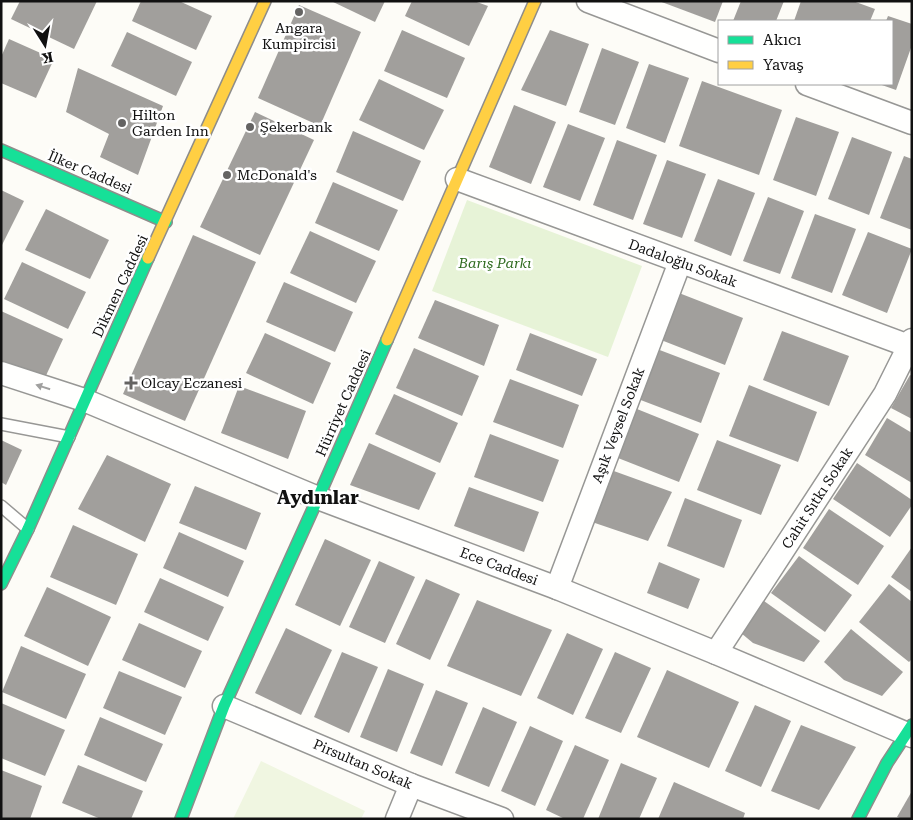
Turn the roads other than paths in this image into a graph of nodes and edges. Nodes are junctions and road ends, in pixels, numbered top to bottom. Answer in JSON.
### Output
{"nodes":[{"id":1,"x":265,"y":1,"type":"edge"},
{"id":2,"x":535,"y":1,"type":"edge"},
{"id":3,"x":588,"y":1,"type":"edge"},
{"id":4,"x":718,"y":51,"type":"edge"},
{"id":5,"x":811,"y":85,"type":"edge"},
{"id":6,"x":912,"y":123,"type":"edge"},
{"id":7,"x":1,"y":150,"type":"edge"},
{"id":8,"x":457,"y":179,"type":"junction"},
{"id":9,"x":166,"y":222,"type":"junction"},
{"id":10,"x":680,"y":262,"type":"junction"},
{"id":11,"x":910,"y":343,"type":"edge"},
{"id":12,"x":1,"y":373,"type":"edge"},
{"id":13,"x":84,"y":400,"type":"junction"},
{"id":14,"x":1,"y":424,"type":"edge"},
{"id":15,"x":69,"y":437,"type":"junction"},
{"id":16,"x":318,"y":498,"type":"junction"},
{"id":17,"x":1,"y":506,"type":"edge"},
{"id":18,"x":28,"y":529,"type":"junction"},
{"id":19,"x":1,"y":584,"type":"edge"},
{"id":20,"x":557,"y":588,"type":"junction"},
{"id":21,"x":716,"y":653,"type":"junction"},
{"id":22,"x":224,"y":706,"type":"junction"},
{"id":23,"x":910,"y":731,"type":"edge"},
{"id":24,"x":411,"y":785,"type":"junction"},
{"id":25,"x":181,"y":819,"type":"edge"},
{"id":26,"x":397,"y":819,"type":"edge"},
{"id":27,"x":502,"y":819,"type":"edge"},
{"id":28,"x":858,"y":819,"type":"edge"}],
"edges":[{"from":1,"to":9,"type":"street","name":"Dikmen Caddesi"},
{"from":2,"to":8,"type":"street","name":"Hürriyet Caddesi"},
{"from":3,"to":4,"type":"street"},
{"from":5,"to":6,"type":"street"},
{"from":7,"to":9,"type":"street","name":"İlker Caddesi"},
{"from":8,"to":10,"type":"street","name":"Dadaloğlu Sokak"},
{"from":8,"to":16,"type":"street","name":"Hürriyet Caddesi"},
{"from":9,"to":13,"type":"street","name":"Dikmen Caddesi"},
{"from":10,"to":11,"type":"street","name":"Dadaloğlu Sokak"},
{"from":10,"to":20,"type":"street","name":"Aşık Veysel Sokak"},
{"from":11,"to":21,"type":"street","name":"Cahit Sıtkı Sokak"},
{"from":13,"to":12,"type":"street","name":"Ece Caddesi","one_way":true},
{"from":13,"to":15,"type":"street","name":"Dikmen Caddesi"},
{"from":13,"to":16,"type":"street","name":"Ece Caddesi"},
{"from":14,"to":15,"type":"lane"},
{"from":15,"to":18,"type":"street","name":"Dikmen Caddesi"},
{"from":16,"to":20,"type":"street","name":"Ece Caddesi"},
{"from":16,"to":22,"type":"street","name":"Hürriyet Caddesi"},
{"from":17,"to":18,"type":"lane"},
{"from":18,"to":19,"type":"street","name":"Dikmen Caddesi"},
{"from":20,"to":21,"type":"street","name":"Ece Caddesi"},
{"from":21,"to":23,"type":"street","name":"Ece Caddesi"},
{"from":22,"to":24,"type":"street","name":"Pirsultan Sokak"},
{"from":22,"to":25,"type":"street","name":"Hürriyet Caddesi"},
{"from":23,"to":28,"type":"street"},
{"from":24,"to":26,"type":"street"},
{"from":24,"to":27,"type":"street","name":"Pirsultan Sokak"}]}
